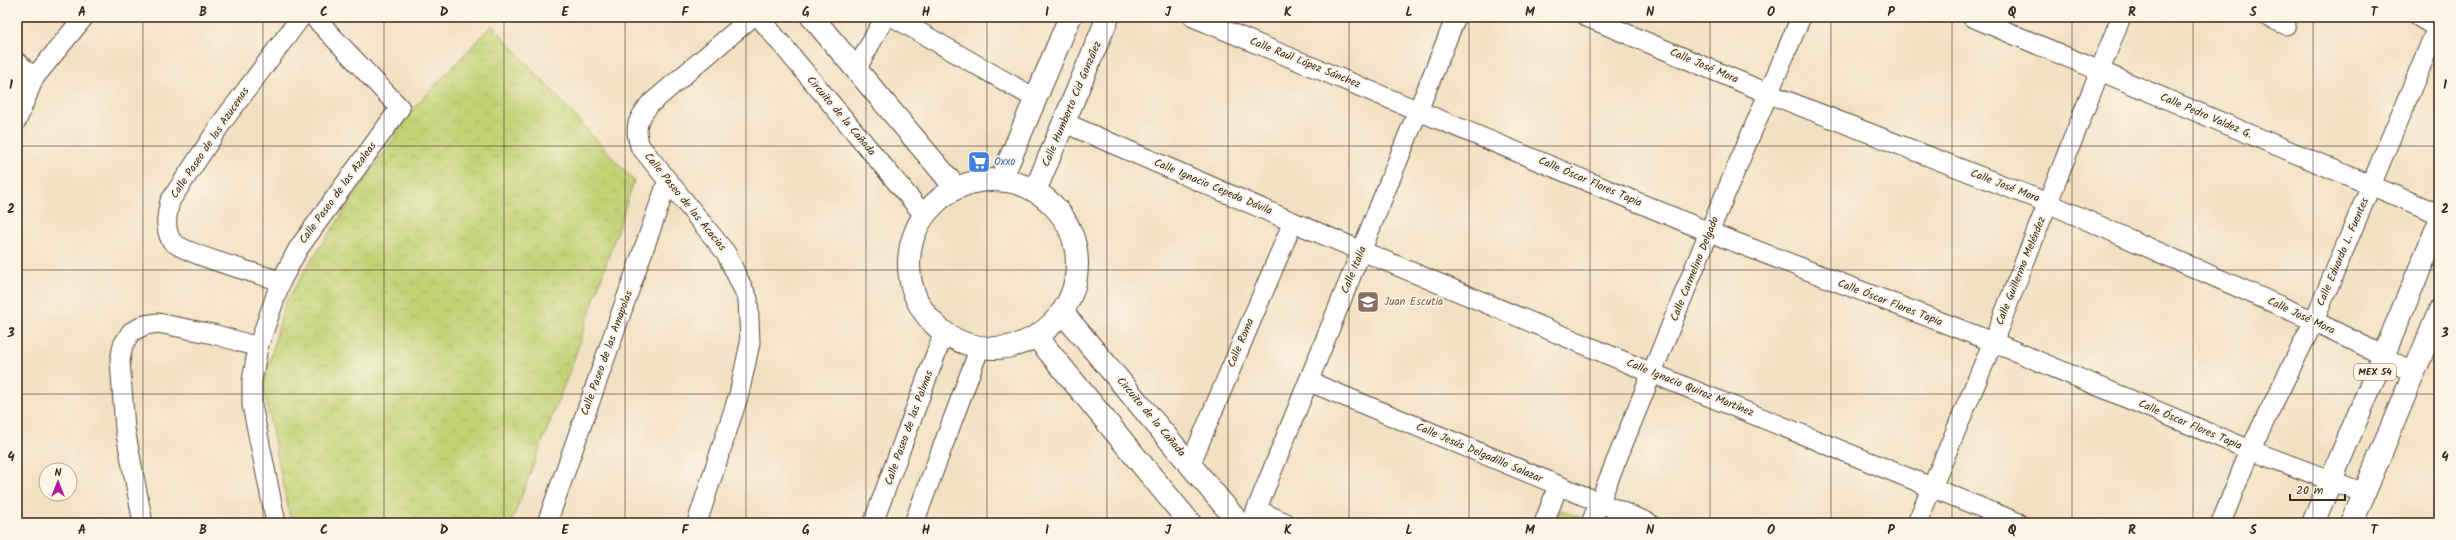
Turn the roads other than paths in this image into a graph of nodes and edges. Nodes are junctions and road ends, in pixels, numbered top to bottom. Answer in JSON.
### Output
{"nodes":[{"id":1,"x":84,"y":17,"type":"edge"},
{"id":2,"x":301,"y":17,"type":"edge"},
{"id":3,"x":314,"y":17,"type":"edge"},
{"id":4,"x":752,"y":17,"type":"edge"},
{"id":5,"x":759,"y":17,"type":"edge"},
{"id":6,"x":812,"y":17,"type":"edge"},
{"id":7,"x":885,"y":17,"type":"edge"},
{"id":8,"x":894,"y":17,"type":"edge"},
{"id":9,"x":1070,"y":17,"type":"edge"},
{"id":10,"x":1108,"y":17,"type":"edge"},
{"id":11,"x":1193,"y":17,"type":"edge"},
{"id":12,"x":1456,"y":17,"type":"edge"},
{"id":13,"x":1587,"y":17,"type":"edge"},
{"id":14,"x":1801,"y":17,"type":"edge"},
{"id":15,"x":1972,"y":17,"type":"edge"},
{"id":16,"x":2122,"y":17,"type":"edge"},
{"id":17,"x":2268,"y":17,"type":"edge"},
{"id":18,"x":2419,"y":17,"type":"edge"},
{"id":19,"x":2286,"y":25,"type":"dead end"},
{"id":20,"x":2438,"y":26,"type":"edge"},
{"id":21,"x":17,"y":62,"type":"edge"},
{"id":22,"x":856,"y":70,"type":"junction"},
{"id":23,"x":2101,"y":71,"type":"junction"},
{"id":24,"x":34,"y":78,"type":"junction"},
{"id":25,"x":1767,"y":92,"type":"junction"},
{"id":26,"x":1036,"y":99,"type":"junction"},
{"id":27,"x":1418,"y":110,"type":"junction"},
{"id":28,"x":17,"y":120,"type":"edge"},
{"id":29,"x":1065,"y":123,"type":"junction"},
{"id":30,"x":1001,"y":180,"type":"junction"},
{"id":31,"x":668,"y":183,"type":"junction"},
{"id":32,"x":2371,"y":186,"type":"junction"},
{"id":33,"x":956,"y":188,"type":"junction"},
{"id":34,"x":1035,"y":191,"type":"junction"},
{"id":35,"x":2048,"y":203,"type":"junction"},
{"id":36,"x":2439,"y":214,"type":"edge"},
{"id":37,"x":924,"y":215,"type":"junction"},
{"id":38,"x":1293,"y":222,"type":"junction"},
{"id":39,"x":2439,"y":222,"type":"edge"},
{"id":40,"x":1709,"y":232,"type":"junction"},
{"id":41,"x":1362,"y":251,"type":"junction"},
{"id":42,"x":281,"y":281,"type":"junction"},
{"id":43,"x":1062,"y":312,"type":"junction"},
{"id":44,"x":2439,"y":312,"type":"edge"},
{"id":45,"x":2314,"y":321,"type":"junction"},
{"id":46,"x":944,"y":332,"type":"junction"},
{"id":47,"x":1036,"y":336,"type":"junction"},
{"id":48,"x":1993,"y":342,"type":"junction"},
{"id":49,"x":258,"y":347,"type":"junction"},
{"id":50,"x":980,"y":347,"type":"junction"},
{"id":51,"x":2382,"y":355,"type":"junction"},
{"id":52,"x":1654,"y":374,"type":"junction"},
{"id":53,"x":2414,"y":374,"type":"junction"},
{"id":54,"x":1310,"y":382,"type":"junction"},
{"id":55,"x":2250,"y":450,"type":"junction"},
{"id":56,"x":1190,"y":464,"type":"junction"},
{"id":57,"x":2331,"y":480,"type":"junction"},
{"id":58,"x":1558,"y":486,"type":"junction"},
{"id":59,"x":1932,"y":487,"type":"junction"},
{"id":60,"x":2364,"y":493,"type":"junction"},
{"id":61,"x":1600,"y":503,"type":"junction"},
{"id":62,"x":1254,"y":516,"type":"edge"},
{"id":63,"x":143,"y":523,"type":"edge"},
{"id":64,"x":276,"y":523,"type":"edge"},
{"id":65,"x":547,"y":523,"type":"edge"},
{"id":66,"x":697,"y":523,"type":"edge"},
{"id":67,"x":874,"y":523,"type":"edge"},
{"id":68,"x":914,"y":523,"type":"edge"},
{"id":69,"x":1190,"y":523,"type":"edge"},
{"id":70,"x":1240,"y":523,"type":"edge"},
{"id":71,"x":1286,"y":523,"type":"edge"},
{"id":72,"x":1544,"y":523,"type":"edge"},
{"id":73,"x":1591,"y":523,"type":"edge"},
{"id":74,"x":1649,"y":523,"type":"edge"},
{"id":75,"x":1917,"y":523,"type":"edge"},
{"id":76,"x":2019,"y":523,"type":"edge"},
{"id":77,"x":2221,"y":523,"type":"edge"},
{"id":78,"x":2313,"y":523,"type":"edge"},
{"id":79,"x":2352,"y":523,"type":"edge"}],
"edges":[{"from":1,"to":24,"type":"street"},
{"from":2,"to":42,"type":"street","name":"Calle Paseo de las Azucenas"},
{"from":3,"to":42,"type":"street","name":"Calle Paseo de las Azaleas"},
{"from":4,"to":31,"type":"street","name":"Calle Paseo de las Acacias"},
{"from":5,"to":37,"type":"street","name":"Circuito de la Cañada"},
{"from":6,"to":22,"type":"street"},
{"from":7,"to":22,"type":"street"},
{"from":8,"to":26,"type":"street"},
{"from":9,"to":26,"type":"street"},
{"from":10,"to":29,"type":"street","name":"Calle Humberto Cid González"},
{"from":11,"to":27,"type":"street","name":"Calle Raúl López Sánchez"},
{"from":12,"to":27,"type":"street","name":"Calle Italia"},
{"from":13,"to":25,"type":"street","name":"Calle José Mora"},
{"from":14,"to":25,"type":"street","name":"Calle Carmelino Delgado"},
{"from":15,"to":23,"type":"street","name":"Calle Pedro Valdez G."},
{"from":16,"to":23,"type":"street","name":"Calle Guillermo Meléndez"},
{"from":17,"to":19,"type":"street"},
{"from":18,"to":20,"type":"street"},
{"from":20,"to":32,"type":"street","name":"Calle Eduardo L. Fuentes"},
{"from":21,"to":24,"type":"street"},
{"from":22,"to":33,"type":"street"},
{"from":23,"to":32,"type":"street","name":"Calle Pedro Valdez G."},
{"from":23,"to":35,"type":"street","name":"Calle Guillermo Meléndez"},
{"from":24,"to":28,"type":"street"},
{"from":25,"to":35,"type":"street","name":"Calle José Mora"},
{"from":25,"to":40,"type":"street","name":"Calle Carmelino Delgado"},
{"from":26,"to":30,"type":"street"},
{"from":27,"to":40,"type":"street","name":"Calle Óscar Flores Tapia"},
{"from":27,"to":41,"type":"street","name":"Calle Italia"},
{"from":29,"to":34,"type":"street","name":"Calle Humberto Cid González"},
{"from":29,"to":38,"type":"street","name":"Calle Ignacio Cepeda Dávila"},
{"from":30,"to":33,"type":"street"},
{"from":30,"to":34,"type":"street"},
{"from":31,"to":65,"type":"street","name":"Calle Paseo de las Amapolas"},
{"from":31,"to":66,"type":"street","name":"Calle Paseo de las Acacias"},
{"from":32,"to":36,"type":"street","name":"Calle Pedro Valdez G."},
{"from":32,"to":45,"type":"street","name":"Calle Eduardo L. Fuentes"},
{"from":33,"to":37,"type":"street"},
{"from":34,"to":43,"type":"street"},
{"from":35,"to":45,"type":"street","name":"Calle José Mora"},
{"from":35,"to":48,"type":"street","name":"Calle Guillermo Meléndez"},
{"from":37,"to":46,"type":"street"},
{"from":38,"to":41,"type":"street","name":"Calle Ignacio Cepeda Dávila"},
{"from":38,"to":56,"type":"street","name":"Calle Roma"},
{"from":39,"to":51,"type":"street","number":"MEX 54"},
{"from":40,"to":48,"type":"street","name":"Calle Óscar Flores Tapia"},
{"from":40,"to":52,"type":"street","name":"Calle Carmelino Delgado"},
{"from":41,"to":52,"type":"street","name":"Calle Ignacio Quiroz Martínez"},
{"from":41,"to":54,"type":"street","name":"Calle Italia"},
{"from":42,"to":49,"type":"street"},
{"from":43,"to":47,"type":"street"},
{"from":43,"to":56,"type":"street","name":"Circuito de la Cañada"},
{"from":44,"to":53,"type":"street","number":"MEX 54"},
{"from":45,"to":51,"type":"street","name":"Calle José Mora"},
{"from":45,"to":55,"type":"street","name":"Calle Eduardo L. Fuentes"},
{"from":46,"to":50,"type":"street"},
{"from":46,"to":67,"type":"street","name":"Calle Paseo de las Palmas"},
{"from":47,"to":50,"type":"street"},
{"from":47,"to":69,"type":"street"},
{"from":48,"to":55,"type":"street","name":"Calle Óscar Flores Tapia"},
{"from":48,"to":59,"type":"street","name":"Calle Guillermo Meléndez"},
{"from":49,"to":63,"type":"street"},
{"from":49,"to":64,"type":"street"},
{"from":50,"to":68,"type":"street"},
{"from":51,"to":53,"type":"street","name":"Calle José Mora"},
{"from":51,"to":57,"type":"street","number":"MEX 54"},
{"from":52,"to":59,"type":"street","name":"Calle Ignacio Quiroz Martínez"},
{"from":52,"to":61,"type":"street","name":"Calle Carmelino Delgado"},
{"from":53,"to":60,"type":"street","number":"MEX 54"},
{"from":54,"to":58,"type":"street","name":"Calle Jesús Delgadillo Salazar"},
{"from":54,"to":62,"type":"street","name":"Calle Italia"},
{"from":55,"to":57,"type":"street","name":"Calle Óscar Flores Tapia"},
{"from":55,"to":77,"type":"street","name":"Calle Eduardo L. Fuentes"},
{"from":56,"to":70,"type":"street","name":"Circuito de la Cañada"},
{"from":57,"to":60,"type":"street","name":"Calle Óscar Flores Tapia"},
{"from":57,"to":78,"type":"street","number":"MEX 54"},
{"from":58,"to":61,"type":"street","name":"Calle Jesús Delgadillo Salazar"},
{"from":58,"to":72,"type":"street"},
{"from":59,"to":75,"type":"street","name":"Calle Guillermo Meléndez"},
{"from":59,"to":76,"type":"street","name":"Calle Ignacio Quiroz Martínez"},
{"from":60,"to":79,"type":"street","number":"MEX 54"},
{"from":61,"to":73,"type":"street","name":"Calle Carmelino Delgado"},
{"from":61,"to":74,"type":"street","name":"Calle Jesús Delgadillo Salazar"},
{"from":62,"to":71,"type":"street"}]}
